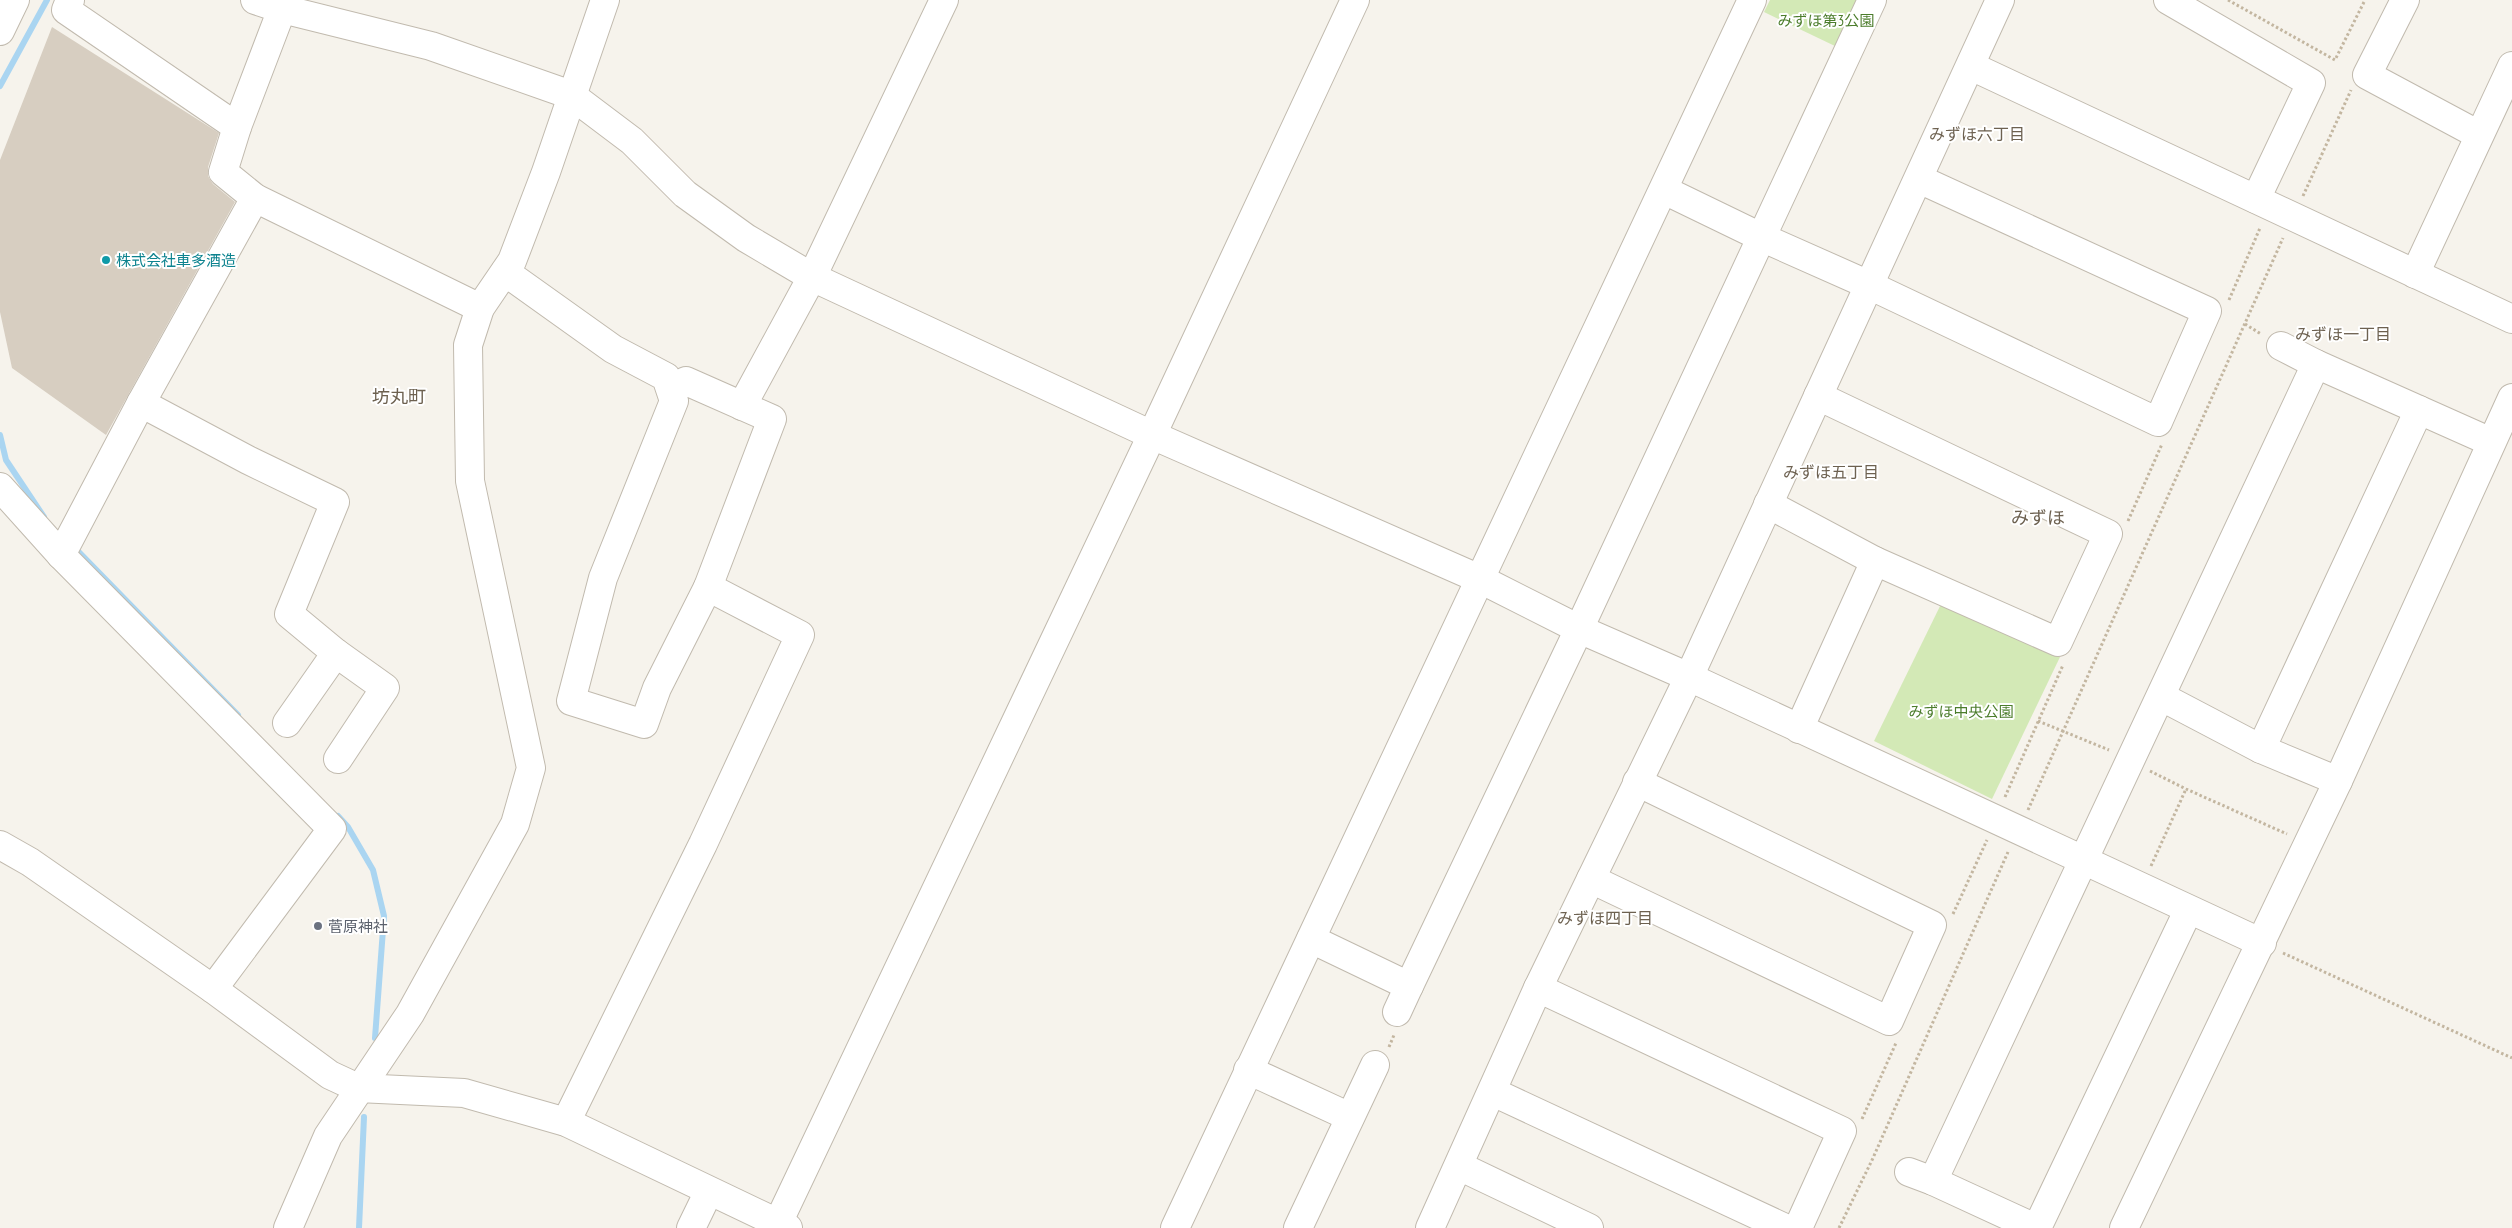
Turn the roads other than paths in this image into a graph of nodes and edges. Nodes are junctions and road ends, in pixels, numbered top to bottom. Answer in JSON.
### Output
{"nodes":[{"id":1,"x":15,"y":0,"type":"edge"},
{"id":2,"x":70,"y":0,"type":"edge"},
{"id":3,"x":254,"y":0,"type":"edge"},
{"id":4,"x":605,"y":0,"type":"edge"},
{"id":5,"x":944,"y":0,"type":"edge"},
{"id":6,"x":1355,"y":0,"type":"edge"},
{"id":7,"x":1752,"y":0,"type":"edge"},
{"id":8,"x":1872,"y":0,"type":"edge"},
{"id":9,"x":2000,"y":0,"type":"edge"},
{"id":10,"x":2168,"y":0,"type":"edge"},
{"id":11,"x":2405,"y":0,"type":"edge"},
{"id":12,"x":282,"y":9,"type":"junction"},
{"id":13,"x":0,"y":31,"type":"edge"},
{"id":14,"x":1971,"y":66,"type":"junction"},
{"id":15,"x":2512,"y":66,"type":"edge"},
{"id":16,"x":571,"y":95,"type":"junction"},
{"id":17,"x":237,"y":127,"type":"junction"},
{"id":18,"x":2479,"y":135,"type":"junction"},
{"id":19,"x":1919,"y":179,"type":"junction"},
{"id":20,"x":1664,"y":190,"type":"junction"},
{"id":21,"x":255,"y":198,"type":"junction"},
{"id":22,"x":2256,"y":199,"type":"junction"},
{"id":23,"x":1761,"y":237,"type":"junction"},
{"id":24,"x":504,"y":272,"type":"junction"},
{"id":25,"x":2415,"y":274,"type":"junction"},
{"id":26,"x":812,"y":277,"type":"junction"},
{"id":27,"x":1869,"y":285,"type":"junction"},
{"id":28,"x":480,"y":308,"type":"junction"},
{"id":29,"x":2512,"y":319,"type":"edge"},
{"id":30,"x":2281,"y":346,"type":"dead end"},
{"id":31,"x":2316,"y":364,"type":"junction"},
{"id":32,"x":670,"y":388,"type":"junction"},
{"id":33,"x":1818,"y":396,"type":"junction"},
{"id":34,"x":2512,"y":398,"type":"edge"},
{"id":35,"x":141,"y":403,"type":"junction"},
{"id":36,"x":742,"y":406,"type":"junction"},
{"id":37,"x":2419,"y":410,"type":"junction"},
{"id":38,"x":1152,"y":435,"type":"junction"},
{"id":39,"x":2491,"y":442,"type":"junction"},
{"id":40,"x":0,"y":487,"type":"edge"},
{"id":41,"x":1768,"y":504,"type":"junction"},
{"id":42,"x":66,"y":546,"type":"junction"},
{"id":43,"x":1875,"y":561,"type":"junction"},
{"id":44,"x":1482,"y":580,"type":"junction"},
{"id":45,"x":708,"y":587,"type":"junction"},
{"id":46,"x":1579,"y":629,"type":"junction"},
{"id":47,"x":336,"y":653,"type":"junction"},
{"id":48,"x":1689,"y":677,"type":"junction"},
{"id":49,"x":2162,"y":697,"type":"junction"},
{"id":50,"x":287,"y":723,"type":"dead end"},
{"id":51,"x":1799,"y":729,"type":"junction"},
{"id":52,"x":2261,"y":748,"type":"junction"},
{"id":53,"x":338,"y":759,"type":"dead end"},
{"id":54,"x":1637,"y":782,"type":"junction"},
{"id":55,"x":2338,"y":782,"type":"junction"},
{"id":56,"x":0,"y":845,"type":"edge"},
{"id":57,"x":2083,"y":861,"type":"junction"},
{"id":58,"x":1591,"y":878,"type":"junction"},
{"id":59,"x":2188,"y":911,"type":"junction"},
{"id":60,"x":1311,"y":939,"type":"junction"},
{"id":61,"x":2262,"y":943,"type":"junction"},
{"id":62,"x":1409,"y":986,"type":"junction"},
{"id":63,"x":1538,"y":988,"type":"junction"},
{"id":64,"x":213,"y":989,"type":"junction"},
{"id":65,"x":1397,"y":1012,"type":"road end"},
{"id":66,"x":1375,"y":1065,"type":"road end"},
{"id":67,"x":1248,"y":1070,"type":"junction"},
{"id":68,"x":358,"y":1088,"type":"junction"},
{"id":69,"x":1493,"y":1092,"type":"junction"},
{"id":70,"x":1350,"y":1117,"type":"junction"},
{"id":71,"x":566,"y":1122,"type":"junction"},
{"id":72,"x":1459,"y":1166,"type":"junction"},
{"id":73,"x":709,"y":1192,"type":"junction"},
{"id":74,"x":1561,"y":1222,"type":"edge"},
{"id":75,"x":783,"y":1225,"type":"edge"},
{"id":76,"x":288,"y":1228,"type":"edge"},
{"id":77,"x":691,"y":1228,"type":"edge"},
{"id":78,"x":1175,"y":1228,"type":"edge"},
{"id":79,"x":1298,"y":1228,"type":"edge"},
{"id":80,"x":1430,"y":1228,"type":"edge"},
{"id":81,"x":1589,"y":1228,"type":"edge"},
{"id":82,"x":1785,"y":1228,"type":"edge"},
{"id":83,"x":1798,"y":1228,"type":"edge"},
{"id":84,"x":2036,"y":1228,"type":"edge"},
{"id":85,"x":2124,"y":1228,"type":"edge"}],
"edges":[{"from":1,"to":13,"type":"street"},
{"from":2,"to":17,"type":"street"},
{"from":3,"to":12,"type":"street"},
{"from":4,"to":16,"type":"street"},
{"from":5,"to":26,"type":"street"},
{"from":6,"to":38,"type":"street"},
{"from":7,"to":20,"type":"street"},
{"from":8,"to":23,"type":"street"},
{"from":9,"to":14,"type":"street"},
{"from":10,"to":22,"type":"street"},
{"from":11,"to":18,"type":"street"},
{"from":12,"to":16,"type":"street"},
{"from":12,"to":17,"type":"street"},
{"from":14,"to":19,"type":"street"},
{"from":14,"to":22,"type":"street"},
{"from":15,"to":18,"type":"street"},
{"from":16,"to":24,"type":"street"},
{"from":16,"to":26,"type":"street"},
{"from":17,"to":21,"type":"street"},
{"from":18,"to":25,"type":"street"},
{"from":19,"to":27,"type":"street"},
{"from":19,"to":27,"type":"street"},
{"from":20,"to":23,"type":"street"},
{"from":20,"to":44,"type":"street"},
{"from":21,"to":28,"type":"street"},
{"from":21,"to":35,"type":"street"},
{"from":22,"to":25,"type":"street"},
{"from":23,"to":27,"type":"street"},
{"from":23,"to":46,"type":"street"},
{"from":24,"to":28,"type":"street"},
{"from":24,"to":32,"type":"street"},
{"from":25,"to":29,"type":"street"},
{"from":26,"to":36,"type":"street"},
{"from":26,"to":38,"type":"street"},
{"from":27,"to":33,"type":"street"},
{"from":28,"to":68,"type":"street"},
{"from":30,"to":31,"type":"street"},
{"from":31,"to":37,"type":"street"},
{"from":31,"to":49,"type":"street"},
{"from":32,"to":36,"type":"street"},
{"from":32,"to":45,"type":"street"},
{"from":33,"to":41,"type":"street"},
{"from":33,"to":43,"type":"street"},
{"from":34,"to":39,"type":"street"},
{"from":35,"to":42,"type":"street"},
{"from":35,"to":47,"type":"street"},
{"from":36,"to":45,"type":"street"},
{"from":37,"to":39,"type":"street"},
{"from":37,"to":52,"type":"street"},
{"from":38,"to":44,"type":"street"},
{"from":38,"to":75,"type":"street"},
{"from":39,"to":55,"type":"street"},
{"from":40,"to":42,"type":"street"},
{"from":41,"to":43,"type":"street"},
{"from":41,"to":48,"type":"street"},
{"from":42,"to":64,"type":"street"},
{"from":43,"to":51,"type":"street"},
{"from":44,"to":46,"type":"street"},
{"from":44,"to":60,"type":"street"},
{"from":45,"to":71,"type":"street"},
{"from":46,"to":48,"type":"street"},
{"from":46,"to":62,"type":"street"},
{"from":47,"to":50,"type":"street"},
{"from":47,"to":53,"type":"street"},
{"from":48,"to":51,"type":"street"},
{"from":48,"to":54,"type":"street"},
{"from":49,"to":52,"type":"street"},
{"from":49,"to":57,"type":"street"},
{"from":51,"to":57,"type":"street"},
{"from":52,"to":55,"type":"street"},
{"from":54,"to":58,"type":"street"},
{"from":54,"to":58,"type":"street"},
{"from":55,"to":61,"type":"street"},
{"from":56,"to":64,"type":"street"},
{"from":57,"to":59,"type":"street"},
{"from":57,"to":84,"type":"street"},
{"from":58,"to":63,"type":"street"},
{"from":59,"to":61,"type":"street"},
{"from":59,"to":84,"type":"street"},
{"from":60,"to":62,"type":"street"},
{"from":60,"to":67,"type":"street"},
{"from":61,"to":85,"type":"street"},
{"from":62,"to":65,"type":"street"},
{"from":63,"to":69,"type":"street"},
{"from":63,"to":83,"type":"street"},
{"from":64,"to":68,"type":"street"},
{"from":66,"to":70,"type":"street"},
{"from":67,"to":70,"type":"street"},
{"from":67,"to":78,"type":"street"},
{"from":68,"to":71,"type":"street"},
{"from":68,"to":76,"type":"street"},
{"from":69,"to":72,"type":"street"},
{"from":69,"to":82,"type":"street"},
{"from":70,"to":79,"type":"street"},
{"from":71,"to":73,"type":"street"},
{"from":72,"to":74,"type":"street"},
{"from":72,"to":80,"type":"street"},
{"from":73,"to":75,"type":"street"},
{"from":73,"to":77,"type":"street"},
{"from":74,"to":81,"type":"street"}]}
